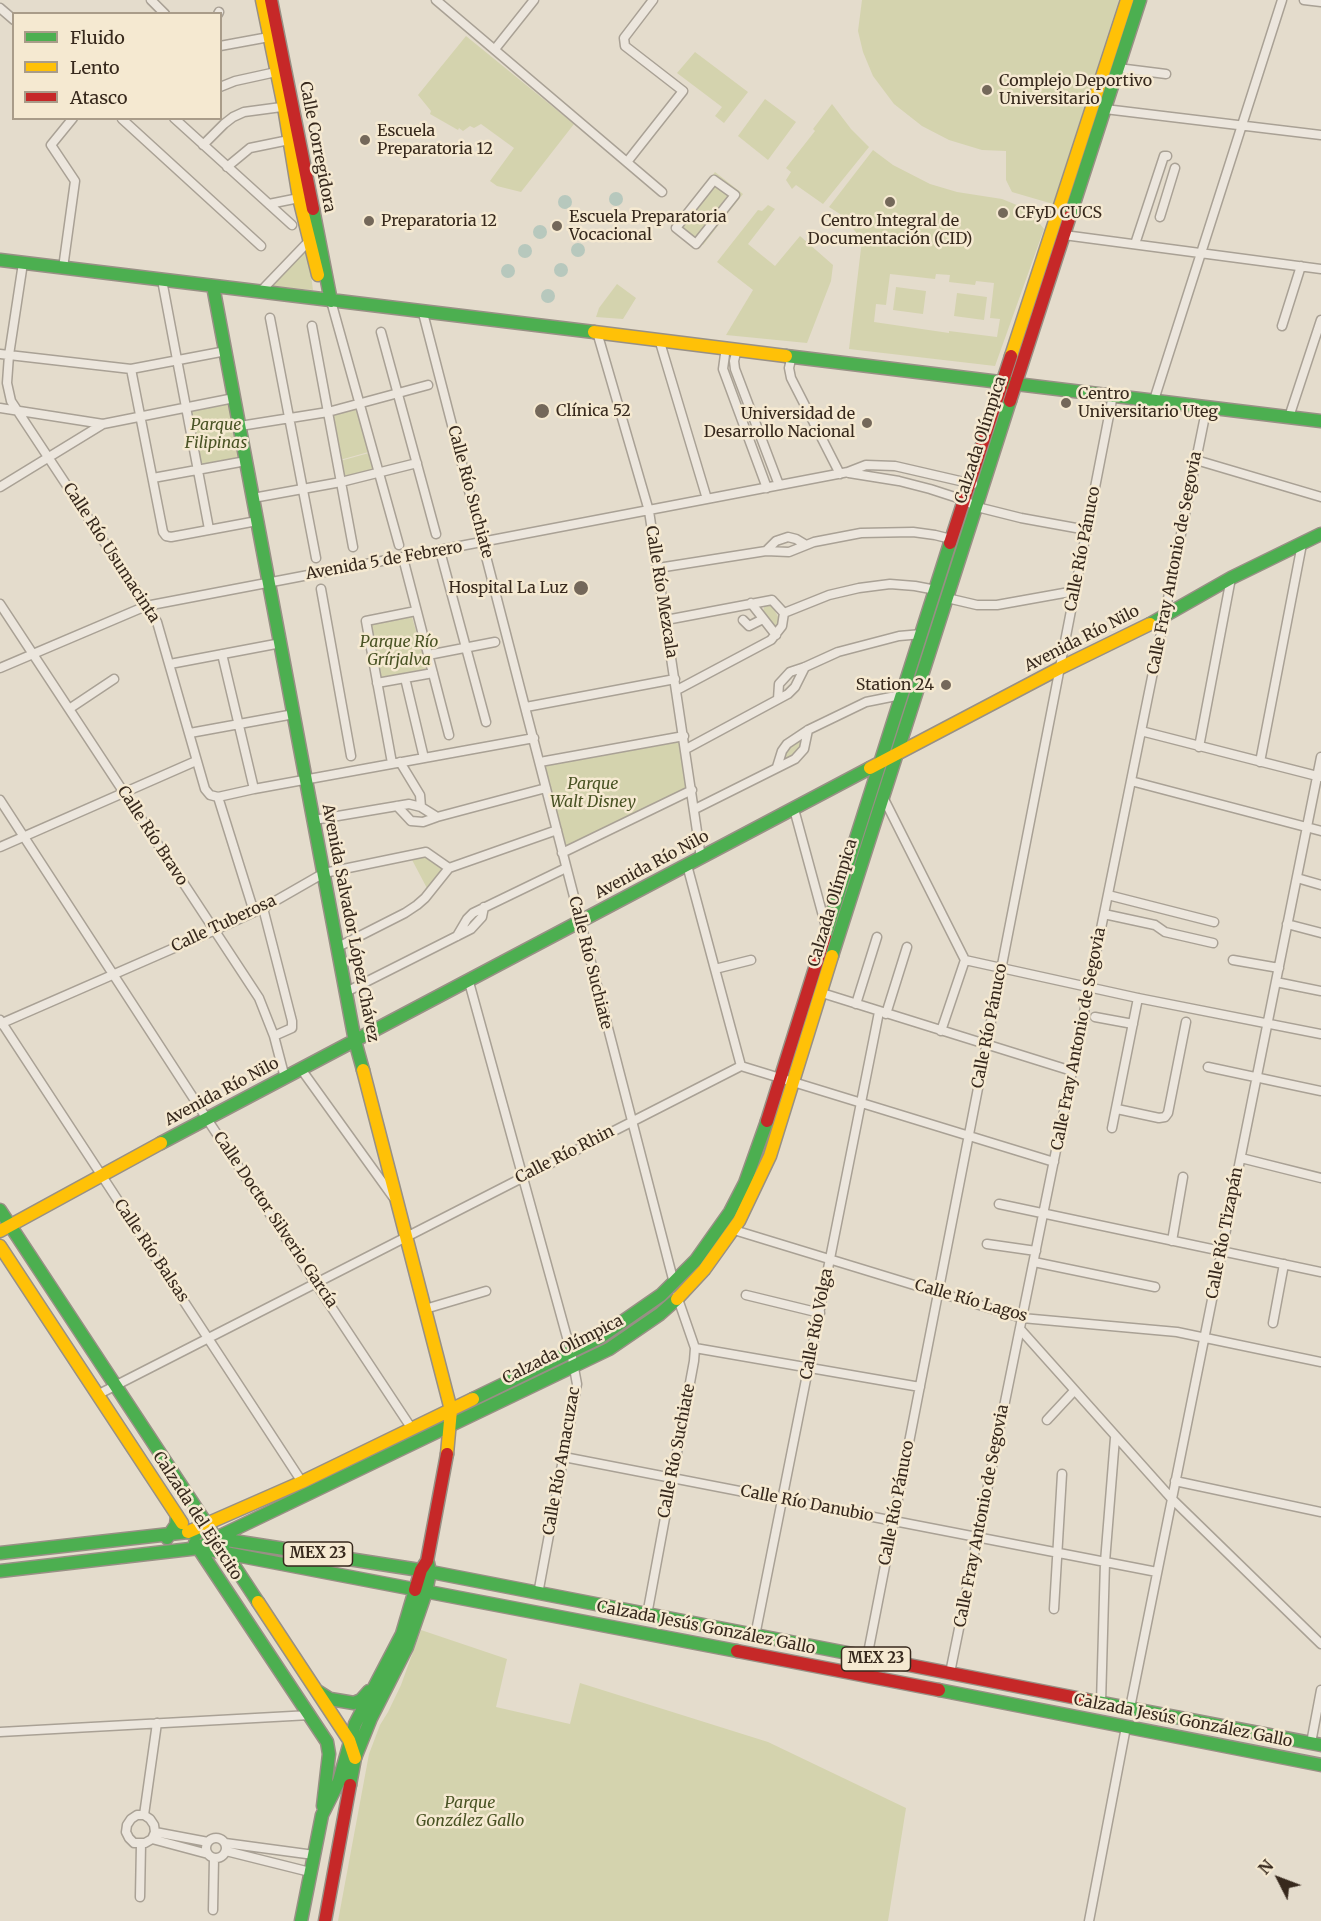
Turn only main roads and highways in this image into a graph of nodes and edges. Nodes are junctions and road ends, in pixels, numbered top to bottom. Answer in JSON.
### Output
{"nodes":[{"id":1,"x":262,"y":0,"type":"edge"},
{"id":2,"x":271,"y":0,"type":"edge"},
{"id":3,"x":1127,"y":0,"type":"edge"},
{"id":4,"x":1140,"y":0,"type":"edge"},
{"id":5,"x":288,"y":106,"type":"junction"},
{"id":6,"x":304,"y":197,"type":"junction"},
{"id":7,"x":0,"y":260,"type":"edge"},
{"id":8,"x":213,"y":286,"type":"junction"},
{"id":9,"x":327,"y":300,"type":"junction"},
{"id":10,"x":1003,"y":381,"type":"junction"},
{"id":11,"x":1017,"y":383,"type":"junction"},
{"id":12,"x":1321,"y":421,"type":"edge"},
{"id":13,"x":1321,"y":534,"type":"edge"},
{"id":14,"x":896,"y":756,"type":"junction"},
{"id":15,"x":880,"y":764,"type":"junction"},
{"id":16,"x":355,"y":1041,"type":"junction"},
{"id":17,"x":0,"y":1210,"type":"edge"},
{"id":18,"x":5,"y":1228,"type":"edge"},
{"id":19,"x":0,"y":1246,"type":"edge"},
{"id":20,"x":451,"y":1410,"type":"junction"},
{"id":21,"x":450,"y":1424,"type":"junction"},
{"id":22,"x":177,"y":1516,"type":"junction"},
{"id":23,"x":206,"y":1525,"type":"junction"},
{"id":24,"x":188,"y":1532,"type":"junction"},
{"id":25,"x":171,"y":1534,"type":"junction"},
{"id":26,"x":216,"y":1538,"type":"junction"},
{"id":27,"x":199,"y":1548,"type":"junction"},
{"id":28,"x":0,"y":1553,"type":"edge"},
{"id":29,"x":152,"y":1553,"type":"junction"},
{"id":30,"x":225,"y":1554,"type":"junction"},
{"id":31,"x":426,"y":1568,"type":"junction"},
{"id":32,"x":0,"y":1571,"type":"edge"},
{"id":33,"x":421,"y":1591,"type":"junction"},
{"id":34,"x":303,"y":1673,"type":"junction"},
{"id":35,"x":952,"y":1673,"type":"junction"},
{"id":36,"x":380,"y":1678,"type":"junction"},
{"id":37,"x":995,"y":1701,"type":"junction"},
{"id":38,"x":349,"y":1740,"type":"junction"},
{"id":39,"x":1316,"y":1744,"type":"edge"},
{"id":40,"x":355,"y":1758,"type":"junction"},
{"id":41,"x":1321,"y":1765,"type":"edge"},
{"id":42,"x":322,"y":1815,"type":"junction"},
{"id":43,"x":301,"y":1921,"type":"edge"},
{"id":44,"x":325,"y":1921,"type":"edge"}],
"edges":[{"from":1,"to":5,"type":"main road","name":"Calle Corregidora"},
{"from":2,"to":5,"type":"main road","name":"Calle Corregidora"},
{"from":3,"to":10,"type":"main road","name":"Calzada Olímpica"},
{"from":4,"to":11,"type":"main road","name":"Calzada Olímpica"},
{"from":5,"to":6,"type":"main road","name":"Calle Corregidora"},
{"from":5,"to":6,"type":"main road","name":"Calle Corregidora"},
{"from":6,"to":9,"type":"main road","name":"Calle Corregidora"},
{"from":7,"to":8,"type":"main road"},
{"from":8,"to":9,"type":"main road"},
{"from":8,"to":16,"type":"main road","name":"Avenida Salvador López Chávez"},
{"from":9,"to":10,"type":"main road"},
{"from":10,"to":11,"type":"main road"},
{"from":10,"to":15,"type":"main road","name":"Calzada Olímpica"},
{"from":11,"to":12,"type":"main road"},
{"from":11,"to":14,"type":"main road","name":"Calzada Olímpica"},
{"from":13,"to":14,"type":"main road","name":"Avenida Río Nilo"},
{"from":14,"to":15,"type":"main road","name":"Avenida Río Nilo"},
{"from":14,"to":21,"type":"main road","name":"Calzada Olímpica"},
{"from":15,"to":16,"type":"main road","name":"Avenida Río Nilo"},
{"from":15,"to":20,"type":"main road","name":"Calzada Olímpica"},
{"from":16,"to":18,"type":"main road","name":"Avenida Río Nilo"},
{"from":16,"to":20,"type":"main road","name":"Avenida Salvador López Chávez"},
{"from":17,"to":18,"type":"main road","name":"Calzada del Ejército"},
{"from":18,"to":23,"type":"main road","name":"Calzada del Ejército"},
{"from":19,"to":22,"type":"main road","name":"Calzada del Ejército"},
{"from":20,"to":21,"type":"main road","name":"Avenida Salvador López Chávez"},
{"from":20,"to":23,"type":"main road","name":"Calzada Olímpica"},
{"from":21,"to":26,"type":"main road","name":"Calzada Olímpica"},
{"from":21,"to":31,"type":"main road","name":"Avenida Salvador López Chávez"},
{"from":22,"to":24,"type":"main road","name":"Calzada del Ejército"},
{"from":22,"to":25,"type":"main road"},
{"from":23,"to":24,"type":"main road","name":"Calzada Olímpica"},
{"from":23,"to":26,"type":"main road","name":"Calzada del Ejército"},
{"from":24,"to":25,"type":"main road","number":"MEX 23"},
{"from":24,"to":26,"type":"main road","number":"MEX 23"},
{"from":24,"to":27,"type":"main road","name":"Calzada del Ejército"},
{"from":25,"to":28,"type":"main road","number":"MEX 23"},
{"from":25,"to":29,"type":"main road"},
{"from":26,"to":27,"type":"main road","name":"Calzada Olímpica"},
{"from":26,"to":30,"type":"main road","name":"Calzada del Ejército"},
{"from":26,"to":31,"type":"main road","name":"Calzada Jesús González Gallo","number":"MEX 23"},
{"from":27,"to":29,"type":"main road","number":"MEX 23"},
{"from":27,"to":30,"type":"main road","number":"MEX 23"},
{"from":27,"to":42,"type":"main road","name":"Calzada del Ejército"},
{"from":29,"to":32,"type":"main road","number":"MEX 23"},
{"from":30,"to":33,"type":"main road","name":"Calzada Jesús González Gallo","number":"MEX 23"},
{"from":30,"to":34,"type":"main road","name":"Calzada del Ejército"},
{"from":31,"to":33,"type":"main road","name":"Avenida Salvador López Chávez"},
{"from":31,"to":35,"type":"main road","name":"Calzada Jesús González Gallo","number":"MEX 23"},
{"from":33,"to":36,"type":"main road","name":"Avenida Salvador López Chávez"},
{"from":33,"to":37,"type":"main road","name":"Calzada Jesús González Gallo","number":"MEX 23"},
{"from":33,"to":40,"type":"main road","name":"Avenida Salvador López Chávez"},
{"from":34,"to":36,"type":"main road"},
{"from":34,"to":38,"type":"main road","name":"Calzada del Ejército"},
{"from":35,"to":37,"type":"main road"},
{"from":35,"to":39,"type":"main road","name":"Calzada Jesús González Gallo","number":"MEX 23"},
{"from":36,"to":38,"type":"main road","name":"Avenida Salvador López Chávez"},
{"from":37,"to":41,"type":"main road","name":"Calzada Jesús González Gallo","number":"MEX 23"},
{"from":38,"to":40,"type":"main road","name":"Calzada del Ejército"},
{"from":38,"to":42,"type":"main road","name":"Avenida Salvador López Chávez"},
{"from":40,"to":44,"type":"main road","name":"Avenida Salvador López Chávez"},
{"from":42,"to":43,"type":"main road","name":"Avenida Salvador López Chávez"}]}
